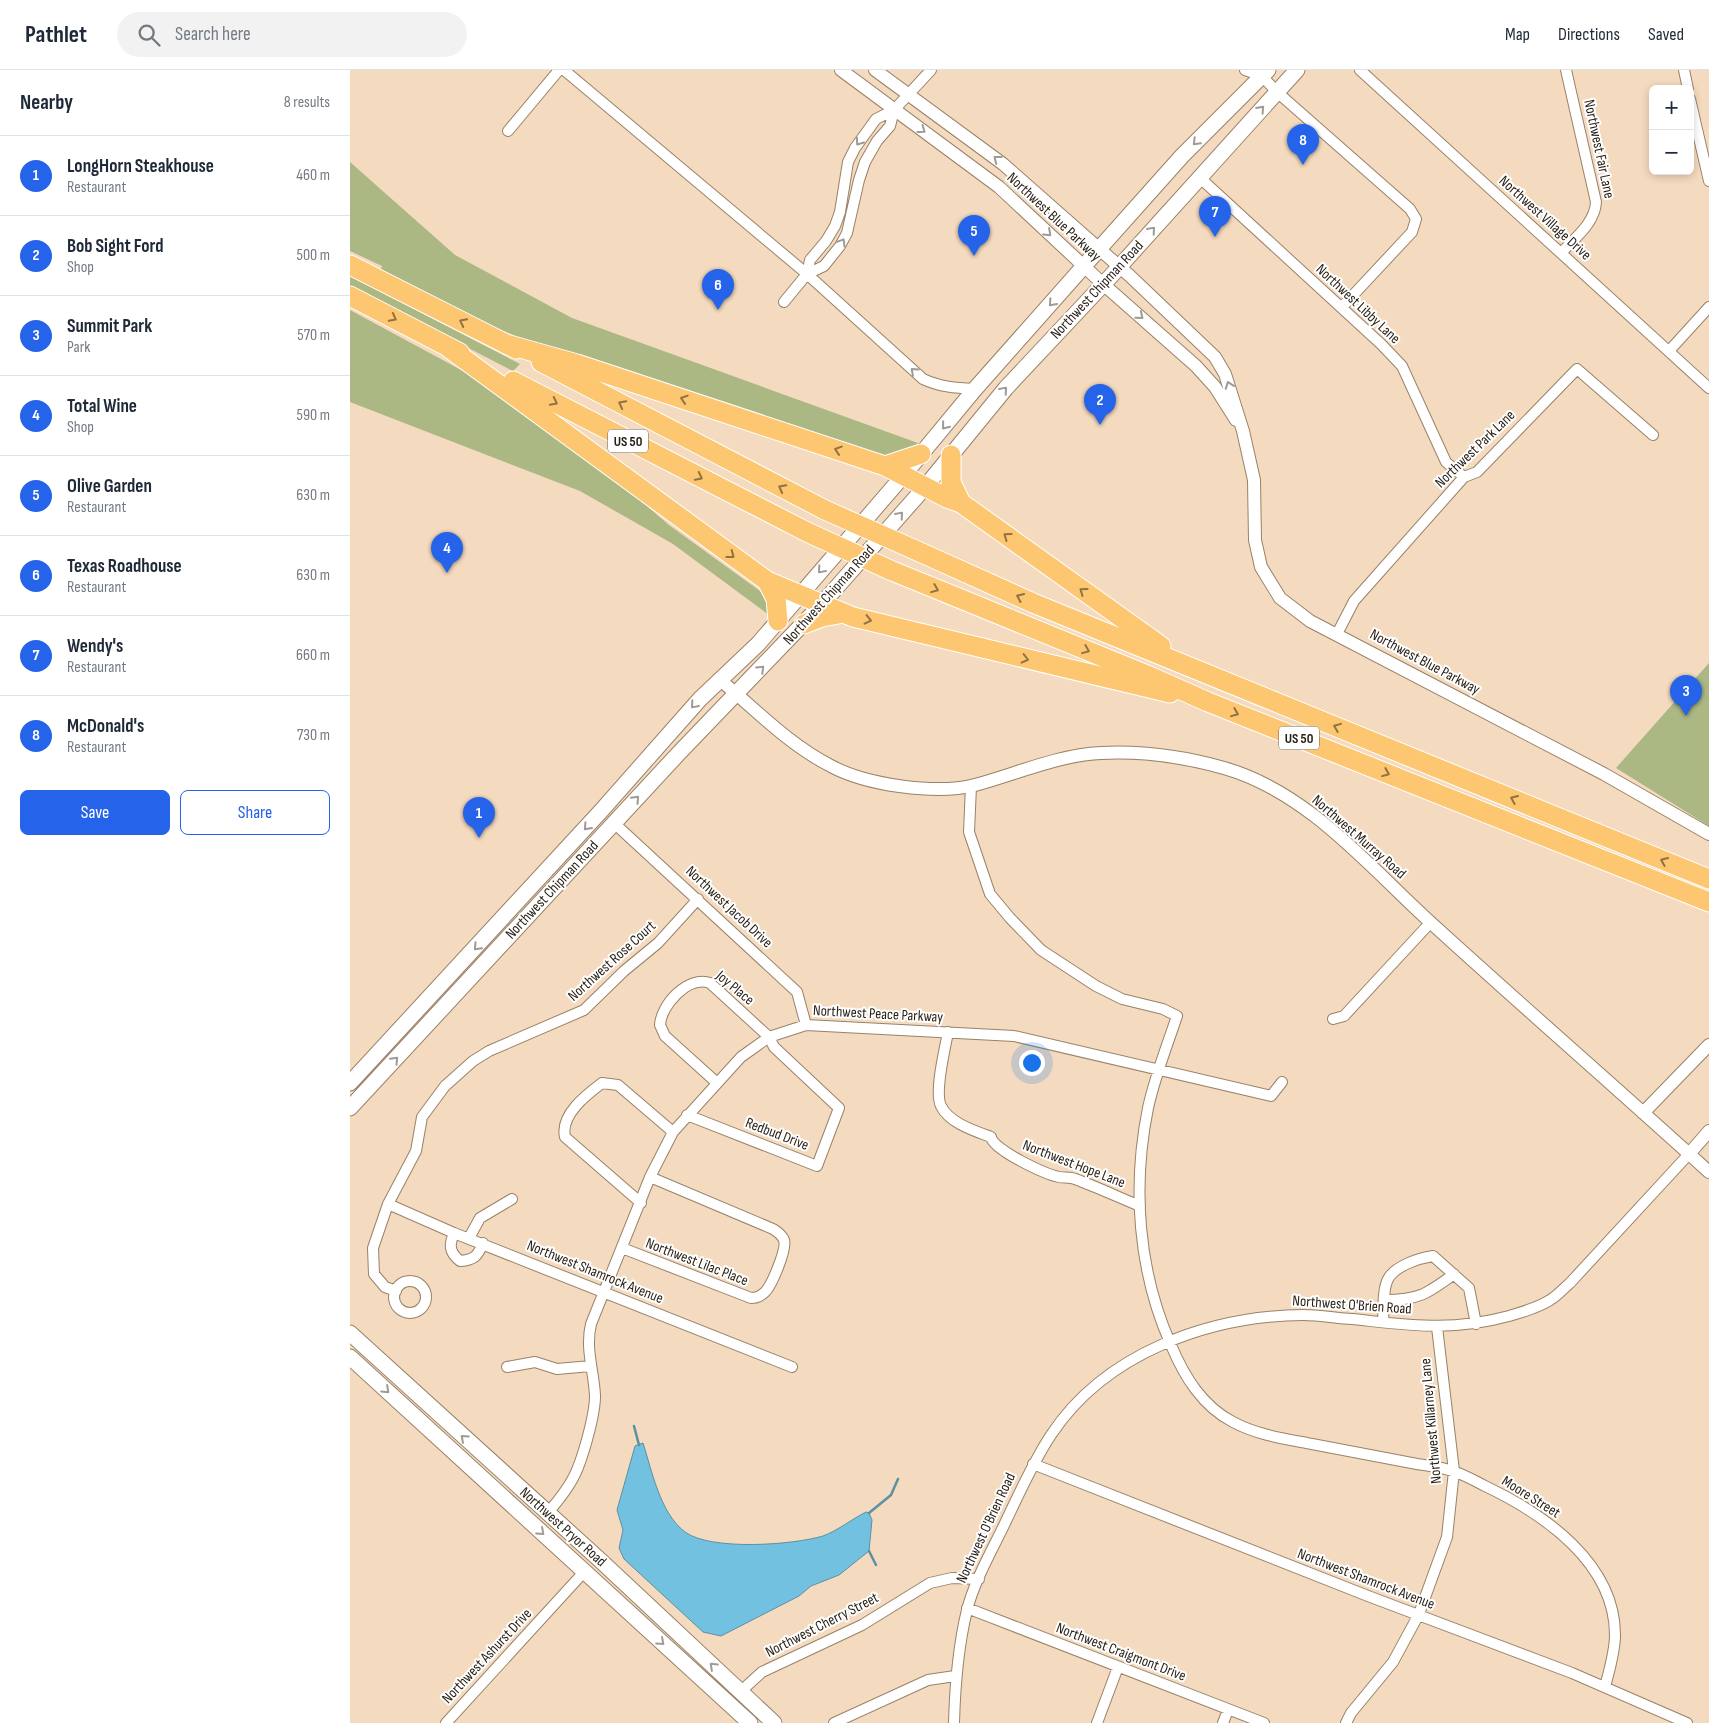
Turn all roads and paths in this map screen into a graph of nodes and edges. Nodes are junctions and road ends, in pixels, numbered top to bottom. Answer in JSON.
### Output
{"nodes":[{"id":1,"x":559,"y":70,"type":"edge"},
{"id":2,"x":564,"y":70,"type":"edge"},
{"id":3,"x":841,"y":70,"type":"edge"},
{"id":4,"x":875,"y":70,"type":"edge"},
{"id":5,"x":931,"y":70,"type":"edge"},
{"id":6,"x":1245,"y":70,"type":"edge"},
{"id":7,"x":1297,"y":70,"type":"edge"},
{"id":8,"x":1360,"y":70,"type":"edge"},
{"id":9,"x":1566,"y":70,"type":"edge"},
{"id":10,"x":1684,"y":70,"type":"edge"},
{"id":11,"x":1263,"y":72,"type":"edge"},
{"id":12,"x":1687,"y":85,"type":"edge"},
{"id":13,"x":1276,"y":92,"type":"junction"},
{"id":14,"x":908,"y":94,"type":"junction"},
{"id":15,"x":894,"y":110,"type":"junction"},
{"id":16,"x":1694,"y":115,"type":"edge"},
{"id":17,"x":508,"y":131,"type":"dead end"},
{"id":18,"x":1199,"y":177,"type":"junction"},
{"id":19,"x":1709,"y":180,"type":"edge"},
{"id":20,"x":1100,"y":248,"type":"junction"},
{"id":21,"x":1561,"y":253,"type":"junction"},
{"id":22,"x":350,"y":265,"type":"edge"},
{"id":23,"x":1120,"y":266,"type":"junction"},
{"id":24,"x":1084,"y":267,"type":"junction"},
{"id":25,"x":807,"y":274,"type":"junction"},
{"id":26,"x":1103,"y":284,"type":"junction"},
{"id":27,"x":350,"y":296,"type":"edge"},
{"id":28,"x":784,"y":302,"type":"dead end"},
{"id":29,"x":1709,"y":307,"type":"edge"},
{"id":30,"x":1342,"y":308,"type":"junction"},
{"id":31,"x":506,"y":344,"type":"junction"},
{"id":32,"x":449,"y":348,"type":"junction"},
{"id":33,"x":1669,"y":351,"type":"junction"},
{"id":34,"x":1709,"y":388,"type":"edge"},
{"id":35,"x":975,"y":389,"type":"junction"},
{"id":36,"x":1243,"y":431,"type":"junction"},
{"id":37,"x":1653,"y":435,"type":"dead end"},
{"id":38,"x":921,"y":454,"type":"junction"},
{"id":39,"x":951,"y":455,"type":"junction"},
{"id":40,"x":884,"y":466,"type":"junction"},
{"id":41,"x":903,"y":476,"type":"junction"},
{"id":42,"x":1464,"y":477,"type":"junction"},
{"id":43,"x":926,"y":486,"type":"junction"},
{"id":44,"x":961,"y":503,"type":"junction"},
{"id":45,"x":767,"y":581,"type":"junction"},
{"id":46,"x":799,"y":595,"type":"junction"},
{"id":47,"x":821,"y":605,"type":"junction"},
{"id":48,"x":844,"y":613,"type":"junction"},
{"id":49,"x":778,"y":621,"type":"junction"},
{"id":50,"x":804,"y":624,"type":"junction"},
{"id":51,"x":1337,"y":634,"type":"junction"},
{"id":52,"x":1195,"y":669,"type":"junction"},
{"id":53,"x":719,"y":679,"type":"junction"},
{"id":54,"x":736,"y":693,"type":"junction"},
{"id":55,"x":1208,"y":702,"type":"junction"},
{"id":56,"x":971,"y":786,"type":"junction"},
{"id":57,"x":622,"y":787,"type":"junction"},
{"id":58,"x":614,"y":823,"type":"junction"},
{"id":59,"x":1709,"y":834,"type":"edge"},
{"id":60,"x":1709,"y":880,"type":"edge"},
{"id":61,"x":698,"y":899,"type":"junction"},
{"id":62,"x":1709,"y":902,"type":"edge"},
{"id":63,"x":1430,"y":923,"type":"junction"},
{"id":64,"x":1333,"y":1019,"type":"dead end"},
{"id":65,"x":806,"y":1025,"type":"junction"},
{"id":66,"x":948,"y":1032,"type":"junction"},
{"id":67,"x":769,"y":1037,"type":"junction"},
{"id":68,"x":1709,"y":1045,"type":"edge"},
{"id":69,"x":371,"y":1060,"type":"junction"},
{"id":70,"x":1158,"y":1070,"type":"junction"},
{"id":71,"x":716,"y":1082,"type":"junction"},
{"id":72,"x":1282,"y":1082,"type":"dead end"},
{"id":73,"x":350,"y":1083,"type":"edge"},
{"id":74,"x":355,"y":1103,"type":"edge"},
{"id":75,"x":1643,"y":1113,"type":"junction"},
{"id":76,"x":687,"y":1115,"type":"junction"},
{"id":77,"x":1709,"y":1131,"type":"edge"},
{"id":78,"x":673,"y":1132,"type":"junction"},
{"id":79,"x":1689,"y":1154,"type":"junction"},
{"id":80,"x":1709,"y":1172,"type":"edge"},
{"id":81,"x":650,"y":1177,"type":"junction"},
{"id":82,"x":512,"y":1199,"type":"dead end"},
{"id":83,"x":641,"y":1203,"type":"junction"},
{"id":84,"x":388,"y":1204,"type":"junction"},
{"id":85,"x":1140,"y":1206,"type":"junction"},
{"id":86,"x":454,"y":1233,"type":"junction"},
{"id":87,"x":469,"y":1238,"type":"junction"},
{"id":88,"x":483,"y":1243,"type":"junction"},
{"id":89,"x":622,"y":1248,"type":"junction"},
{"id":90,"x":1454,"y":1274,"type":"junction"},
{"id":91,"x":396,"y":1291,"type":"dead end"},
{"id":92,"x":604,"y":1292,"type":"junction"},
{"id":93,"x":1384,"y":1300,"type":"junction"},
{"id":94,"x":1383,"y":1322,"type":"junction"},
{"id":95,"x":1476,"y":1324,"type":"junction"},
{"id":96,"x":1437,"y":1328,"type":"junction"},
{"id":97,"x":350,"y":1333,"type":"edge"},
{"id":98,"x":1168,"y":1340,"type":"junction"},
{"id":99,"x":350,"y":1357,"type":"edge"},
{"id":100,"x":507,"y":1366,"type":"dead end"},
{"id":101,"x":591,"y":1366,"type":"junction"},
{"id":102,"x":792,"y":1367,"type":"dead end"},
{"id":103,"x":457,"y":1455,"type":"junction"},
{"id":104,"x":1033,"y":1464,"type":"junction"},
{"id":105,"x":1454,"y":1471,"type":"junction"},
{"id":106,"x":515,"y":1485,"type":"junction"},
{"id":107,"x":547,"y":1514,"type":"junction"},
{"id":108,"x":584,"y":1572,"type":"junction"},
{"id":109,"x":979,"y":1579,"type":"junction"},
{"id":110,"x":967,"y":1608,"type":"junction"},
{"id":111,"x":1419,"y":1614,"type":"junction"},
{"id":112,"x":1118,"y":1667,"type":"junction"},
{"id":113,"x":955,"y":1676,"type":"junction"},
{"id":114,"x":1605,"y":1687,"type":"junction"},
{"id":115,"x":740,"y":1692,"type":"junction"},
{"id":116,"x":1228,"y":1710,"type":"junction"},
{"id":117,"x":446,"y":1723,"type":"edge"},
{"id":118,"x":750,"y":1723,"type":"edge"},
{"id":119,"x":774,"y":1723,"type":"edge"},
{"id":120,"x":834,"y":1723,"type":"edge"},
{"id":121,"x":954,"y":1723,"type":"edge"},
{"id":122,"x":1097,"y":1723,"type":"edge"},
{"id":123,"x":1223,"y":1723,"type":"edge"},
{"id":124,"x":1264,"y":1723,"type":"edge"},
{"id":125,"x":1346,"y":1723,"type":"edge"},
{"id":126,"x":1687,"y":1723,"type":"edge"}],
"edges":[{"from":1,"to":17,"type":"street"},
{"from":2,"to":25,"type":"street"},
{"from":3,"to":15,"type":"street","name":"Northwest Blue Parkway"},
{"from":4,"to":14,"type":"street","name":"Northwest Blue Parkway"},
{"from":5,"to":14,"type":"street"},
{"from":6,"to":11,"type":"street"},
{"from":7,"to":13,"type":"main road","name":"Northwest Chipman Road"},
{"from":8,"to":21,"type":"street","name":"Northwest Village Drive"},
{"from":9,"to":21,"type":"street","name":"Northwest Fair Lane"},
{"from":10,"to":12,"type":"street"},
{"from":11,"to":13,"type":"street"},
{"from":11,"to":20,"type":"main road","name":"Northwest Chipman Road","one_way":true},
{"from":18,"to":13,"type":"main road","name":"Northwest Chipman Road","one_way":true},
{"from":13,"to":30,"type":"street"},
{"from":14,"to":15,"type":"street"},
{"from":20,"to":14,"type":"street","name":"Northwest Blue Parkway","one_way":true},
{"from":15,"to":24,"type":"street","name":"Northwest Blue Parkway","one_way":true},
{"from":25,"to":15,"type":"street","one_way":true},
{"from":15,"to":25,"type":"street","one_way":true},
{"from":16,"to":19,"type":"street"},
{"from":23,"to":18,"type":"main road","name":"Northwest Chipman Road","one_way":true},
{"from":18,"to":30,"type":"street","name":"Northwest Libby Lane"},
{"from":20,"to":23,"type":"street","name":"Northwest Blue Parkway"},
{"from":20,"to":24,"type":"main road","name":"Northwest Chipman Road"},
{"from":21,"to":33,"type":"street","name":"Northwest Village Drive"},
{"from":31,"to":22,"type":"highway","number":"US 50","one_way":true},
{"from":23,"to":26,"type":"main road","name":"Northwest Chipman Road"},
{"from":36,"to":23,"type":"street","name":"Northwest Blue Parkway","one_way":true},
{"from":24,"to":26,"type":"street","name":"Northwest Blue Parkway"},
{"from":24,"to":35,"type":"main road","name":"Northwest Chipman Road","one_way":true},
{"from":25,"to":28,"type":"street"},
{"from":35,"to":25,"type":"street","one_way":true},
{"from":26,"to":36,"type":"street","name":"Northwest Blue Parkway","one_way":true},
{"from":39,"to":26,"type":"main road","name":"Northwest Chipman Road","one_way":true},
{"from":27,"to":32,"type":"highway","number":"US 50","one_way":true},
{"from":29,"to":33,"type":"street"},
{"from":30,"to":42,"type":"street","name":"Northwest Libby Lane"},
{"from":40,"to":31,"type":"highway","one_way":true},
{"from":52,"to":31,"type":"highway","number":"US 50","one_way":true,"bridge":true},
{"from":32,"to":45,"type":"highway","one_way":true},
{"from":32,"to":55,"type":"highway","number":"US 50","one_way":true,"bridge":true},
{"from":33,"to":34,"type":"street","name":"Northwest Village Drive"},
{"from":35,"to":38,"type":"main road","name":"Northwest Chipman Road","one_way":true},
{"from":36,"to":51,"type":"street","name":"Northwest Blue Parkway"},
{"from":37,"to":42,"type":"street","name":"Northwest Park Lane"},
{"from":38,"to":40,"type":"highway"},
{"from":38,"to":41,"type":"main road","name":"Northwest Chipman Road"},
{"from":39,"to":43,"type":"main road","name":"Northwest Chipman Road"},
{"from":39,"to":44,"type":"highway"},
{"from":40,"to":41,"type":"highway"},
{"from":41,"to":43,"type":"highway"},
{"from":41,"to":46,"type":"main road","name":"Northwest Chipman Road","one_way":true},
{"from":42,"to":51,"type":"street","name":"Northwest Park Lane"},
{"from":43,"to":44,"type":"highway"},
{"from":47,"to":43,"type":"main road","name":"Northwest Chipman Road","one_way":true},
{"from":52,"to":44,"type":"highway","one_way":true},
{"from":45,"to":46,"type":"highway"},
{"from":45,"to":49,"type":"highway"},
{"from":46,"to":47,"type":"highway"},
{"from":46,"to":49,"type":"main road","name":"Northwest Chipman Road"},
{"from":47,"to":48,"type":"highway"},
{"from":47,"to":50,"type":"main road","name":"Northwest Chipman Road"},
{"from":48,"to":50,"type":"highway"},
{"from":48,"to":55,"type":"highway","one_way":true},
{"from":49,"to":53,"type":"main road","name":"Northwest Chipman Road"},
{"from":54,"to":50,"type":"main road","name":"Northwest Chipman Road","one_way":true},
{"from":51,"to":59,"type":"street","name":"Northwest Blue Parkway"},
{"from":60,"to":52,"type":"highway","number":"US 50","one_way":true},
{"from":53,"to":54,"type":"street","name":"Northwest Murray Road"},
{"from":53,"to":57,"type":"main road","name":"Northwest Chipman Road","one_way":true},
{"from":54,"to":56,"type":"street","name":"Northwest Murray Road"},
{"from":58,"to":54,"type":"main road","name":"Northwest Chipman Road","one_way":true},
{"from":55,"to":62,"type":"highway","number":"US 50","one_way":true},
{"from":56,"to":63,"type":"street","name":"Northwest Murray Road"},
{"from":56,"to":70,"type":"street","name":"Moore Street"},
{"from":57,"to":58,"type":"main road"},
{"from":57,"to":69,"type":"main road","name":"Northwest Chipman Road","one_way":true},
{"from":58,"to":61,"type":"street","name":"Northwest Jacob Drive"},
{"from":74,"to":58,"type":"main road","name":"Northwest Chipman Road","one_way":true},
{"from":61,"to":65,"type":"street","name":"Northwest Jacob Drive"},
{"from":61,"to":84,"type":"street","name":"Northwest Rose Court"},
{"from":63,"to":64,"type":"street"},
{"from":63,"to":75,"type":"street","name":"Northwest Murray Road"},
{"from":65,"to":66,"type":"street","name":"Northwest Peace Parkway"},
{"from":65,"to":67,"type":"street","name":"Northwest Peace Parkway"},
{"from":66,"to":70,"type":"street","name":"Northwest Peace Parkway"},
{"from":66,"to":85,"type":"street","name":"Northwest Hope Lane"},
{"from":67,"to":71,"type":"street","name":"Northwest Peace Parkway"},
{"from":67,"to":71,"type":"street","name":"Joy Place"},
{"from":67,"to":76,"type":"street","name":"Redbud Drive"},
{"from":68,"to":75,"type":"street"},
{"from":69,"to":73,"type":"main road","name":"Northwest Chipman Road"},
{"from":69,"to":74,"type":"main road"},
{"from":70,"to":72,"type":"street","name":"Northwest Peace Parkway"},
{"from":70,"to":85,"type":"street","name":"Moore Street"},
{"from":71,"to":76,"type":"street","name":"Northwest Peace Parkway"},
{"from":75,"to":79,"type":"street","name":"Northwest Murray Road"},
{"from":76,"to":78,"type":"street","name":"Northwest Peace Parkway"},
{"from":77,"to":79,"type":"street","name":"Northwest O'Brien Road"},
{"from":78,"to":81,"type":"street","name":"Northwest Peace Parkway"},
{"from":78,"to":83,"type":"street"},
{"from":79,"to":80,"type":"street","name":"Northwest Murray Road"},
{"from":79,"to":95,"type":"street","name":"Northwest O'Brien Road"},
{"from":81,"to":83,"type":"street","name":"Northwest Peace Parkway"},
{"from":81,"to":89,"type":"street","name":"Northwest Lilac Place"},
{"from":82,"to":87,"type":"street"},
{"from":83,"to":89,"type":"street","name":"Northwest Peace Parkway"},
{"from":84,"to":86,"type":"street","name":"Northwest Shamrock Avenue"},
{"from":84,"to":91,"type":"street","name":"Northwest Rose Court"},
{"from":85,"to":98,"type":"street","name":"Moore Street"},
{"from":86,"to":87,"type":"street","name":"Northwest Shamrock Avenue"},
{"from":86,"to":88,"type":"street"},
{"from":87,"to":88,"type":"street","name":"Northwest Shamrock Avenue"},
{"from":88,"to":92,"type":"street","name":"Northwest Shamrock Avenue"},
{"from":89,"to":92,"type":"street","name":"Northwest Peace Parkway"},
{"from":90,"to":93,"type":"street"},
{"from":90,"to":93,"type":"street"},
{"from":90,"to":95,"type":"street"},
{"from":92,"to":101,"type":"street","name":"Northwest Peace Parkway"},
{"from":92,"to":102,"type":"street","name":"Northwest Shamrock Avenue"},
{"from":93,"to":94,"type":"street"},
{"from":94,"to":96,"type":"street","name":"Northwest O'Brien Road"},
{"from":94,"to":98,"type":"street","name":"Northwest O'Brien Road"},
{"from":95,"to":96,"type":"street","name":"Northwest O'Brien Road"},
{"from":96,"to":105,"type":"street","name":"Northwest Killarney Lane"},
{"from":106,"to":97,"type":"main road","name":"Northwest Pryor Road","one_way":true},
{"from":98,"to":104,"type":"street","name":"Northwest O'Brien Road"},
{"from":98,"to":105,"type":"street","name":"Moore Street"},
{"from":99,"to":103,"type":"main road","name":"Northwest Pryor Road","one_way":true},
{"from":100,"to":101,"type":"street"},
{"from":101,"to":107,"type":"street","name":"Northwest Peace Parkway"},
{"from":103,"to":106,"type":"main road"},
{"from":103,"to":108,"type":"main road","name":"Northwest Pryor Road","one_way":true},
{"from":104,"to":109,"type":"street","name":"Northwest O'Brien Road"},
{"from":104,"to":111,"type":"street","name":"Northwest Shamrock Avenue"},
{"from":105,"to":111,"type":"street","name":"Northwest Killarney Lane"},
{"from":105,"to":114,"type":"street","name":"Moore Street"},
{"from":106,"to":107,"type":"main road","name":"Northwest Pryor Road"},
{"from":115,"to":107,"type":"main road","name":"Northwest Pryor Road","one_way":true},
{"from":108,"to":117,"type":"street","name":"Northwest Ashurst Drive"},
{"from":108,"to":118,"type":"main road","name":"Northwest Pryor Road","one_way":true},
{"from":109,"to":110,"type":"street","name":"Northwest O'Brien Road"},
{"from":109,"to":115,"type":"street","name":"Northwest Cherry Street"},
{"from":110,"to":112,"type":"street","name":"Northwest Craigmont Drive"},
{"from":110,"to":113,"type":"street","name":"Northwest O'Brien Road"},
{"from":111,"to":114,"type":"street","name":"Northwest Shamrock Avenue"},
{"from":111,"to":125,"type":"street","name":"Northwest Killarney Lane"},
{"from":112,"to":116,"type":"street","name":"Northwest Craigmont Drive"},
{"from":112,"to":122,"type":"street"},
{"from":113,"to":120,"type":"street"},
{"from":113,"to":121,"type":"street","name":"Northwest O'Brien Road"},
{"from":114,"to":126,"type":"street","name":"Northwest Shamrock Avenue"},
{"from":115,"to":119,"type":"main road","name":"Northwest Pryor Road"},
{"from":116,"to":123,"type":"street"},
{"from":116,"to":124,"type":"street","name":"Northwest Craigmont Drive"}]}
